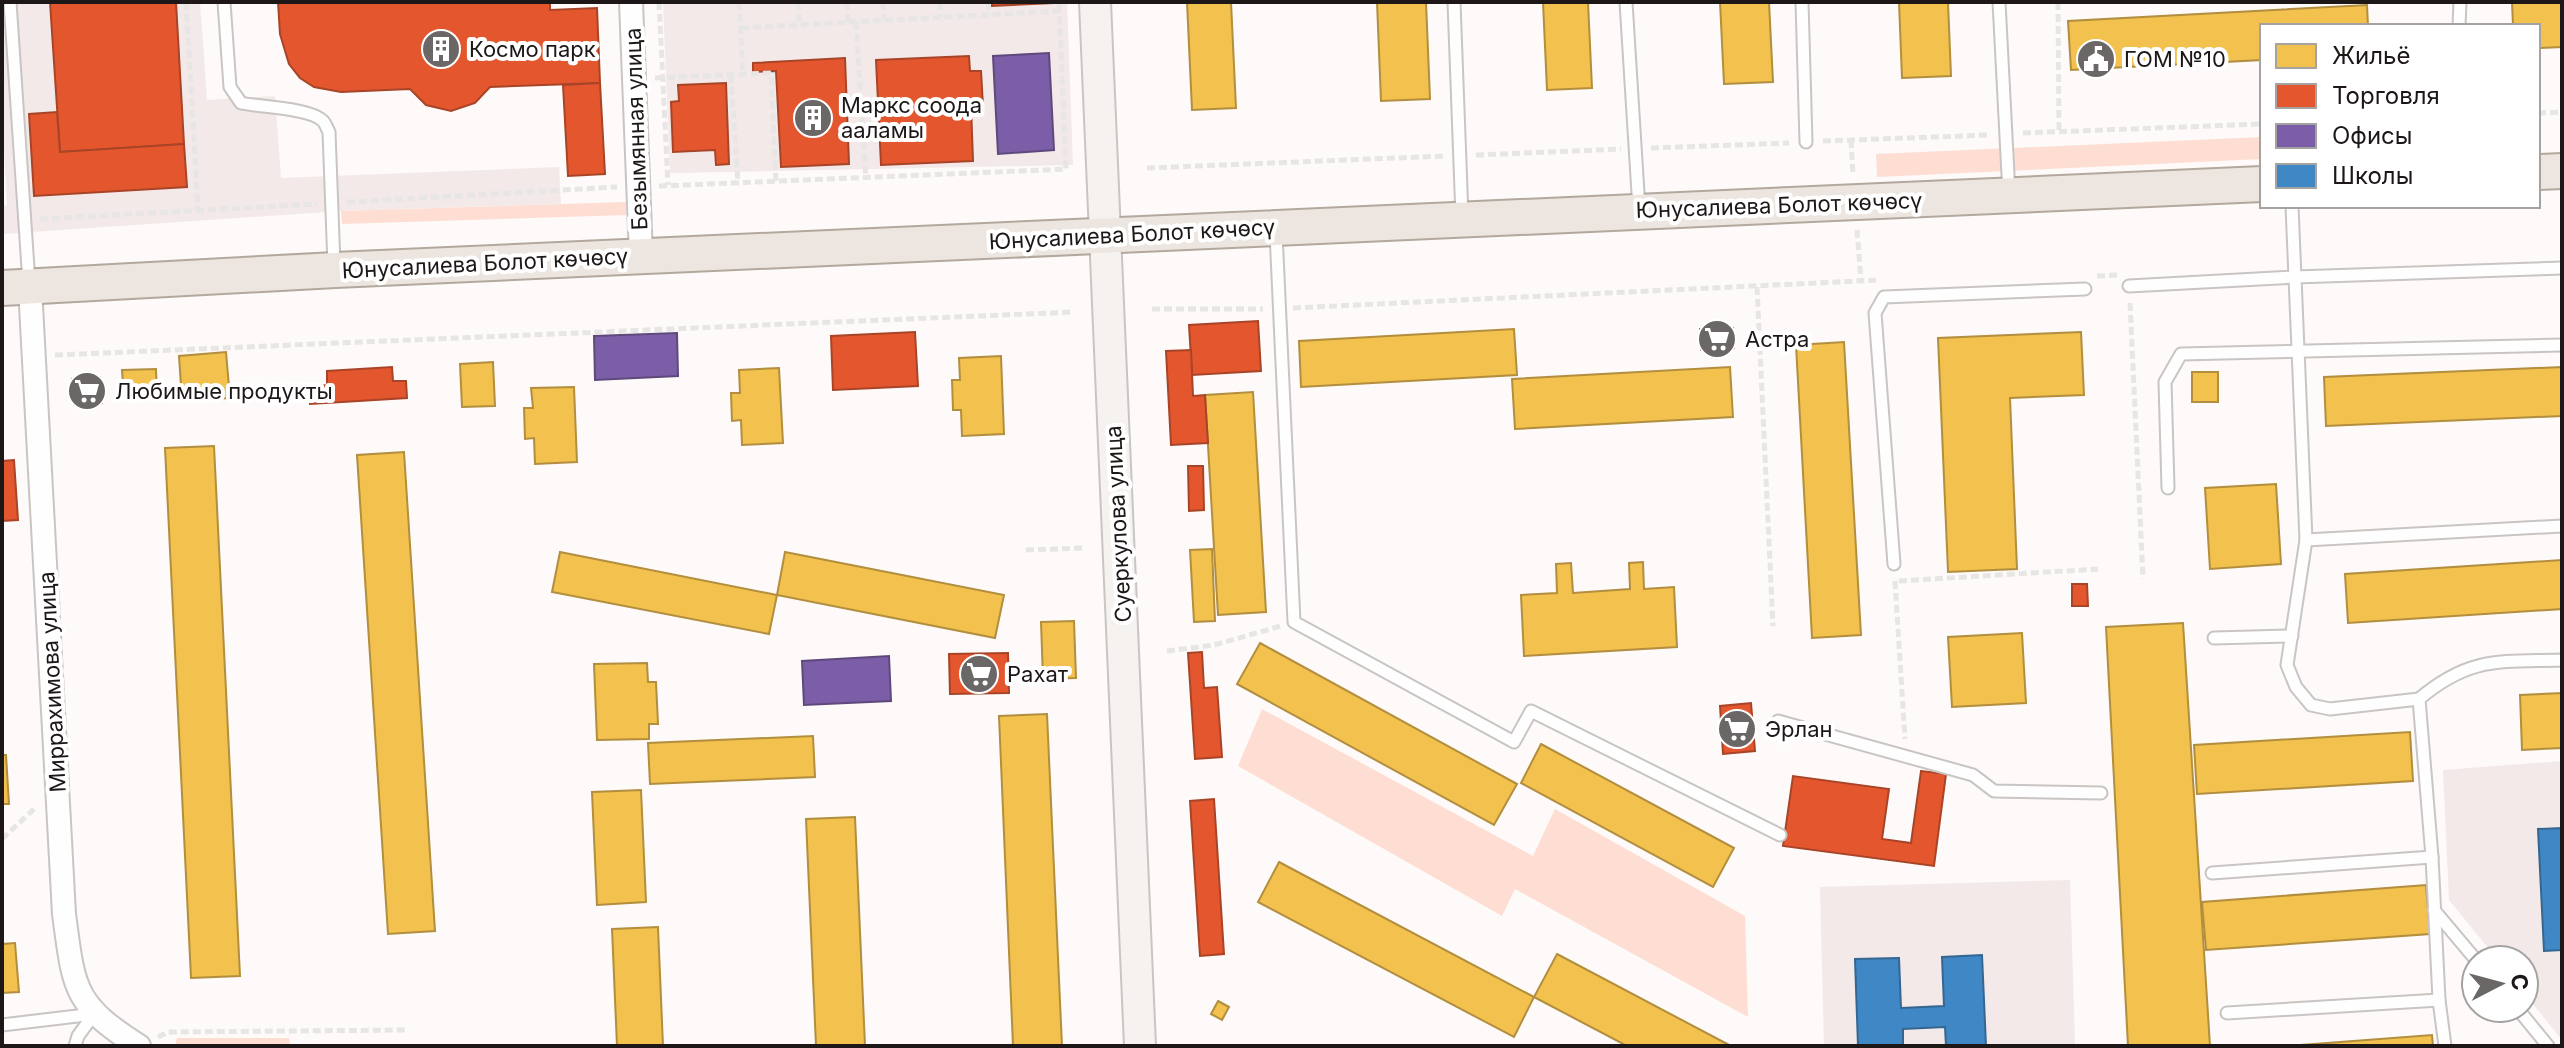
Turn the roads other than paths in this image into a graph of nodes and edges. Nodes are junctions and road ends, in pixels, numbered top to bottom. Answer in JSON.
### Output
{"nodes":[{"id":1,"x":10,"y":2,"type":"edge"},
{"id":2,"x":224,"y":2,"type":"edge"},
{"id":3,"x":631,"y":2,"type":"edge"},
{"id":4,"x":1095,"y":2,"type":"edge"},
{"id":5,"x":1454,"y":2,"type":"edge"},
{"id":6,"x":1626,"y":2,"type":"edge"},
{"id":7,"x":1802,"y":2,"type":"edge"},
{"id":8,"x":1999,"y":2,"type":"edge"},
{"id":9,"x":2460,"y":2,"type":"edge"},
{"id":10,"x":2459,"y":24,"type":"edge"},
{"id":11,"x":1806,"y":142,"type":"road end"},
{"id":12,"x":2562,"y":171,"type":"edge"},
{"id":13,"x":2540,"y":172,"type":"edge"},
{"id":14,"x":2260,"y":184,"type":"edge"},
{"id":15,"x":2009,"y":194,"type":"junction"},
{"id":16,"x":2292,"y":208,"type":"edge"},
{"id":17,"x":1639,"y":211,"type":"junction"},
{"id":18,"x":1462,"y":220,"type":"junction"},
{"id":19,"x":1276,"y":228,"type":"junction"},
{"id":20,"x":1106,"y":235,"type":"junction"},
{"id":21,"x":641,"y":256,"type":"junction"},
{"id":22,"x":2562,"y":268,"type":"edge"},
{"id":23,"x":335,"y":270,"type":"junction"},
{"id":24,"x":2295,"y":277,"type":"junction"},
{"id":25,"x":2129,"y":281,"type":"road end"},
{"id":26,"x":16,"y":288,"type":"edge"},
{"id":27,"x":2085,"y":289,"type":"dead end"},
{"id":28,"x":2562,"y":345,"type":"edge"},
{"id":29,"x":2297,"y":352,"type":"junction"},
{"id":30,"x":2168,"y":488,"type":"dead end"},
{"id":31,"x":2562,"y":526,"type":"edge"},
{"id":32,"x":2306,"y":540,"type":"junction"},
{"id":33,"x":1894,"y":564,"type":"road end"},
{"id":34,"x":2292,"y":636,"type":"junction"},
{"id":35,"x":2214,"y":638,"type":"dead end"},
{"id":36,"x":2562,"y":660,"type":"edge"},
{"id":37,"x":2419,"y":699,"type":"junction"},
{"id":38,"x":1778,"y":721,"type":"dead end"},
{"id":39,"x":2101,"y":793,"type":"dead end"},
{"id":40,"x":1780,"y":835,"type":"dead end"},
{"id":41,"x":2432,"y":857,"type":"junction"},
{"id":42,"x":2212,"y":873,"type":"dead end"},
{"id":43,"x":2434,"y":909,"type":"junction"},
{"id":44,"x":2463,"y":944,"type":"edge"},
{"id":45,"x":2439,"y":1000,"type":"junction"},
{"id":46,"x":2227,"y":1013,"type":"dead end"},
{"id":47,"x":94,"y":1014,"type":"junction"},
{"id":48,"x":2530,"y":1024,"type":"edge"},
{"id":49,"x":2,"y":1025,"type":"edge"},
{"id":50,"x":144,"y":1044,"type":"edge"},
{"id":51,"x":75,"y":1046,"type":"edge"},
{"id":52,"x":1140,"y":1046,"type":"edge"},
{"id":53,"x":2445,"y":1046,"type":"edge"},
{"id":54,"x":2548,"y":1046,"type":"edge"}],
"edges":[{"from":1,"to":26,"type":"lane"},
{"from":2,"to":23,"type":"lane"},
{"from":3,"to":21,"type":"street","name":"Безымянная улица"},
{"from":4,"to":20,"type":"main road","name":"Суеркулова улица"},
{"from":5,"to":18,"type":"lane"},
{"from":6,"to":17,"type":"lane"},
{"from":7,"to":11,"type":"lane"},
{"from":8,"to":15,"type":"lane"},
{"from":9,"to":10,"type":"lane"},
{"from":12,"to":13,"type":"main road"},
{"from":14,"to":15,"type":"main road","name":"Юнусалиева Болот көчөсү"},
{"from":15,"to":17,"type":"main road","name":"Юнусалиева Болот көчөсү"},
{"from":16,"to":24,"type":"lane"},
{"from":17,"to":18,"type":"main road","name":"Юнусалиева Болот көчөсү"},
{"from":18,"to":19,"type":"main road","name":"Юнусалиева Болот көчөсү"},
{"from":19,"to":20,"type":"main road","name":"Юнусалиева Болот көчөсү"},
{"from":19,"to":40,"type":"lane"},
{"from":20,"to":21,"type":"main road","name":"Юнусалиева Болот көчөсү"},
{"from":20,"to":52,"type":"main road","name":"Суеркулова улица"},
{"from":21,"to":23,"type":"main road","name":"Юнусалиева Болот көчөсү"},
{"from":22,"to":24,"type":"lane"},
{"from":23,"to":26,"type":"main road","name":"Юнусалиева Болот көчөсү"},
{"from":24,"to":25,"type":"lane"},
{"from":24,"to":29,"type":"lane"},
{"from":26,"to":47,"type":"street","name":"Миррахимова улица"},
{"from":27,"to":33,"type":"lane"},
{"from":28,"to":29,"type":"lane"},
{"from":29,"to":30,"type":"lane"},
{"from":29,"to":32,"type":"lane"},
{"from":31,"to":32,"type":"lane"},
{"from":32,"to":34,"type":"lane"},
{"from":34,"to":35,"type":"lane"},
{"from":34,"to":37,"type":"lane"},
{"from":36,"to":37,"type":"lane"},
{"from":37,"to":41,"type":"lane"},
{"from":38,"to":39,"type":"lane"},
{"from":41,"to":42,"type":"lane"},
{"from":41,"to":43,"type":"lane"},
{"from":43,"to":44,"type":"lane"},
{"from":43,"to":45,"type":"lane"},
{"from":45,"to":46,"type":"lane"},
{"from":45,"to":53,"type":"lane"},
{"from":47,"to":49,"type":"lane"},
{"from":47,"to":50,"type":"street","name":"Миррахимова улица"},
{"from":47,"to":51,"type":"lane"},
{"from":48,"to":54,"type":"lane"}]}
